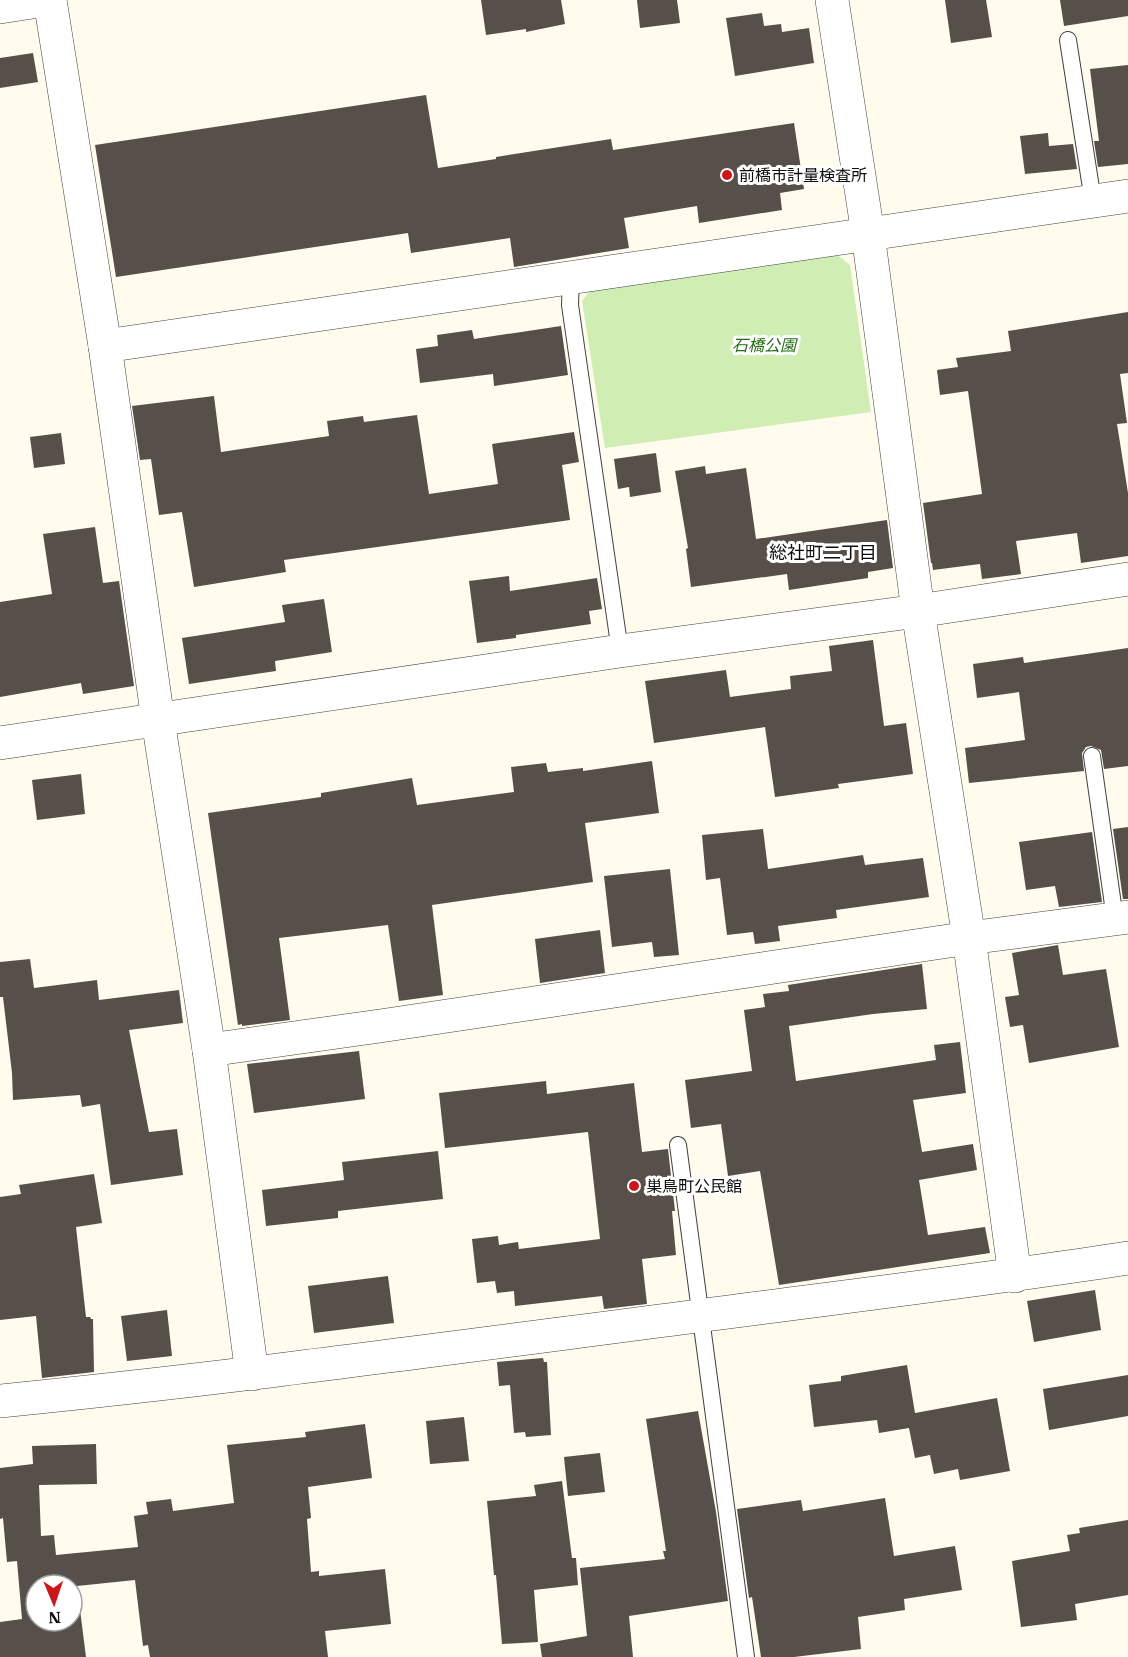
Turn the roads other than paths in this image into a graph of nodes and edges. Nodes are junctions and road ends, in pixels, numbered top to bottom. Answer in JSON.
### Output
{"nodes":[{"id":1,"x":45,"y":0,"type":"edge"},
{"id":2,"x":50,"y":0,"type":"edge"},
{"id":3,"x":832,"y":0,"type":"edge"},
{"id":4,"x":0,"y":7,"type":"edge"},
{"id":5,"x":1068,"y":40,"type":"dead end"},
{"id":6,"x":1128,"y":196,"type":"edge"},
{"id":7,"x":1092,"y":201,"type":"junction"},
{"id":8,"x":868,"y":234,"type":"junction"},
{"id":9,"x":571,"y":277,"type":"junction"},
{"id":10,"x":105,"y":346,"type":"junction"},
{"id":11,"x":1128,"y":579,"type":"edge"},
{"id":12,"x":918,"y":611,"type":"junction"},
{"id":13,"x":620,"y":651,"type":"junction"},
{"id":14,"x":158,"y":720,"type":"junction"},
{"id":15,"x":0,"y":743,"type":"edge"},
{"id":16,"x":1092,"y":756,"type":"dead end"},
{"id":17,"x":1122,"y":918,"type":"edge"},
{"id":18,"x":969,"y":938,"type":"junction"},
{"id":19,"x":209,"y":1050,"type":"junction"},
{"id":20,"x":678,"y":1145,"type":"dead end"},
{"id":21,"x":1128,"y":1258,"type":"edge"},
{"id":22,"x":1015,"y":1276,"type":"junction"},
{"id":23,"x":700,"y":1316,"type":"junction"},
{"id":24,"x":252,"y":1374,"type":"junction"},
{"id":25,"x":0,"y":1401,"type":"edge"},
{"id":26,"x":746,"y":1657,"type":"edge"}],
"edges":[{"from":1,"to":4,"type":"street"},
{"from":2,"to":10,"type":"street"},
{"from":3,"to":8,"type":"street"},
{"from":5,"to":7,"type":"lane"},
{"from":6,"to":7,"type":"street"},
{"from":7,"to":8,"type":"street"},
{"from":8,"to":9,"type":"street"},
{"from":8,"to":12,"type":"street"},
{"from":9,"to":10,"type":"street"},
{"from":9,"to":13,"type":"lane"},
{"from":10,"to":14,"type":"street"},
{"from":11,"to":12,"type":"street"},
{"from":12,"to":13,"type":"street"},
{"from":12,"to":18,"type":"street"},
{"from":13,"to":14,"type":"street"},
{"from":14,"to":15,"type":"street"},
{"from":14,"to":19,"type":"street"},
{"from":16,"to":17,"type":"lane"},
{"from":17,"to":18,"type":"street"},
{"from":18,"to":19,"type":"street"},
{"from":18,"to":22,"type":"street"},
{"from":19,"to":24,"type":"street"},
{"from":20,"to":23,"type":"lane"},
{"from":21,"to":22,"type":"street"},
{"from":22,"to":23,"type":"street"},
{"from":23,"to":24,"type":"street"},
{"from":23,"to":26,"type":"lane"},
{"from":24,"to":25,"type":"street"}]}
